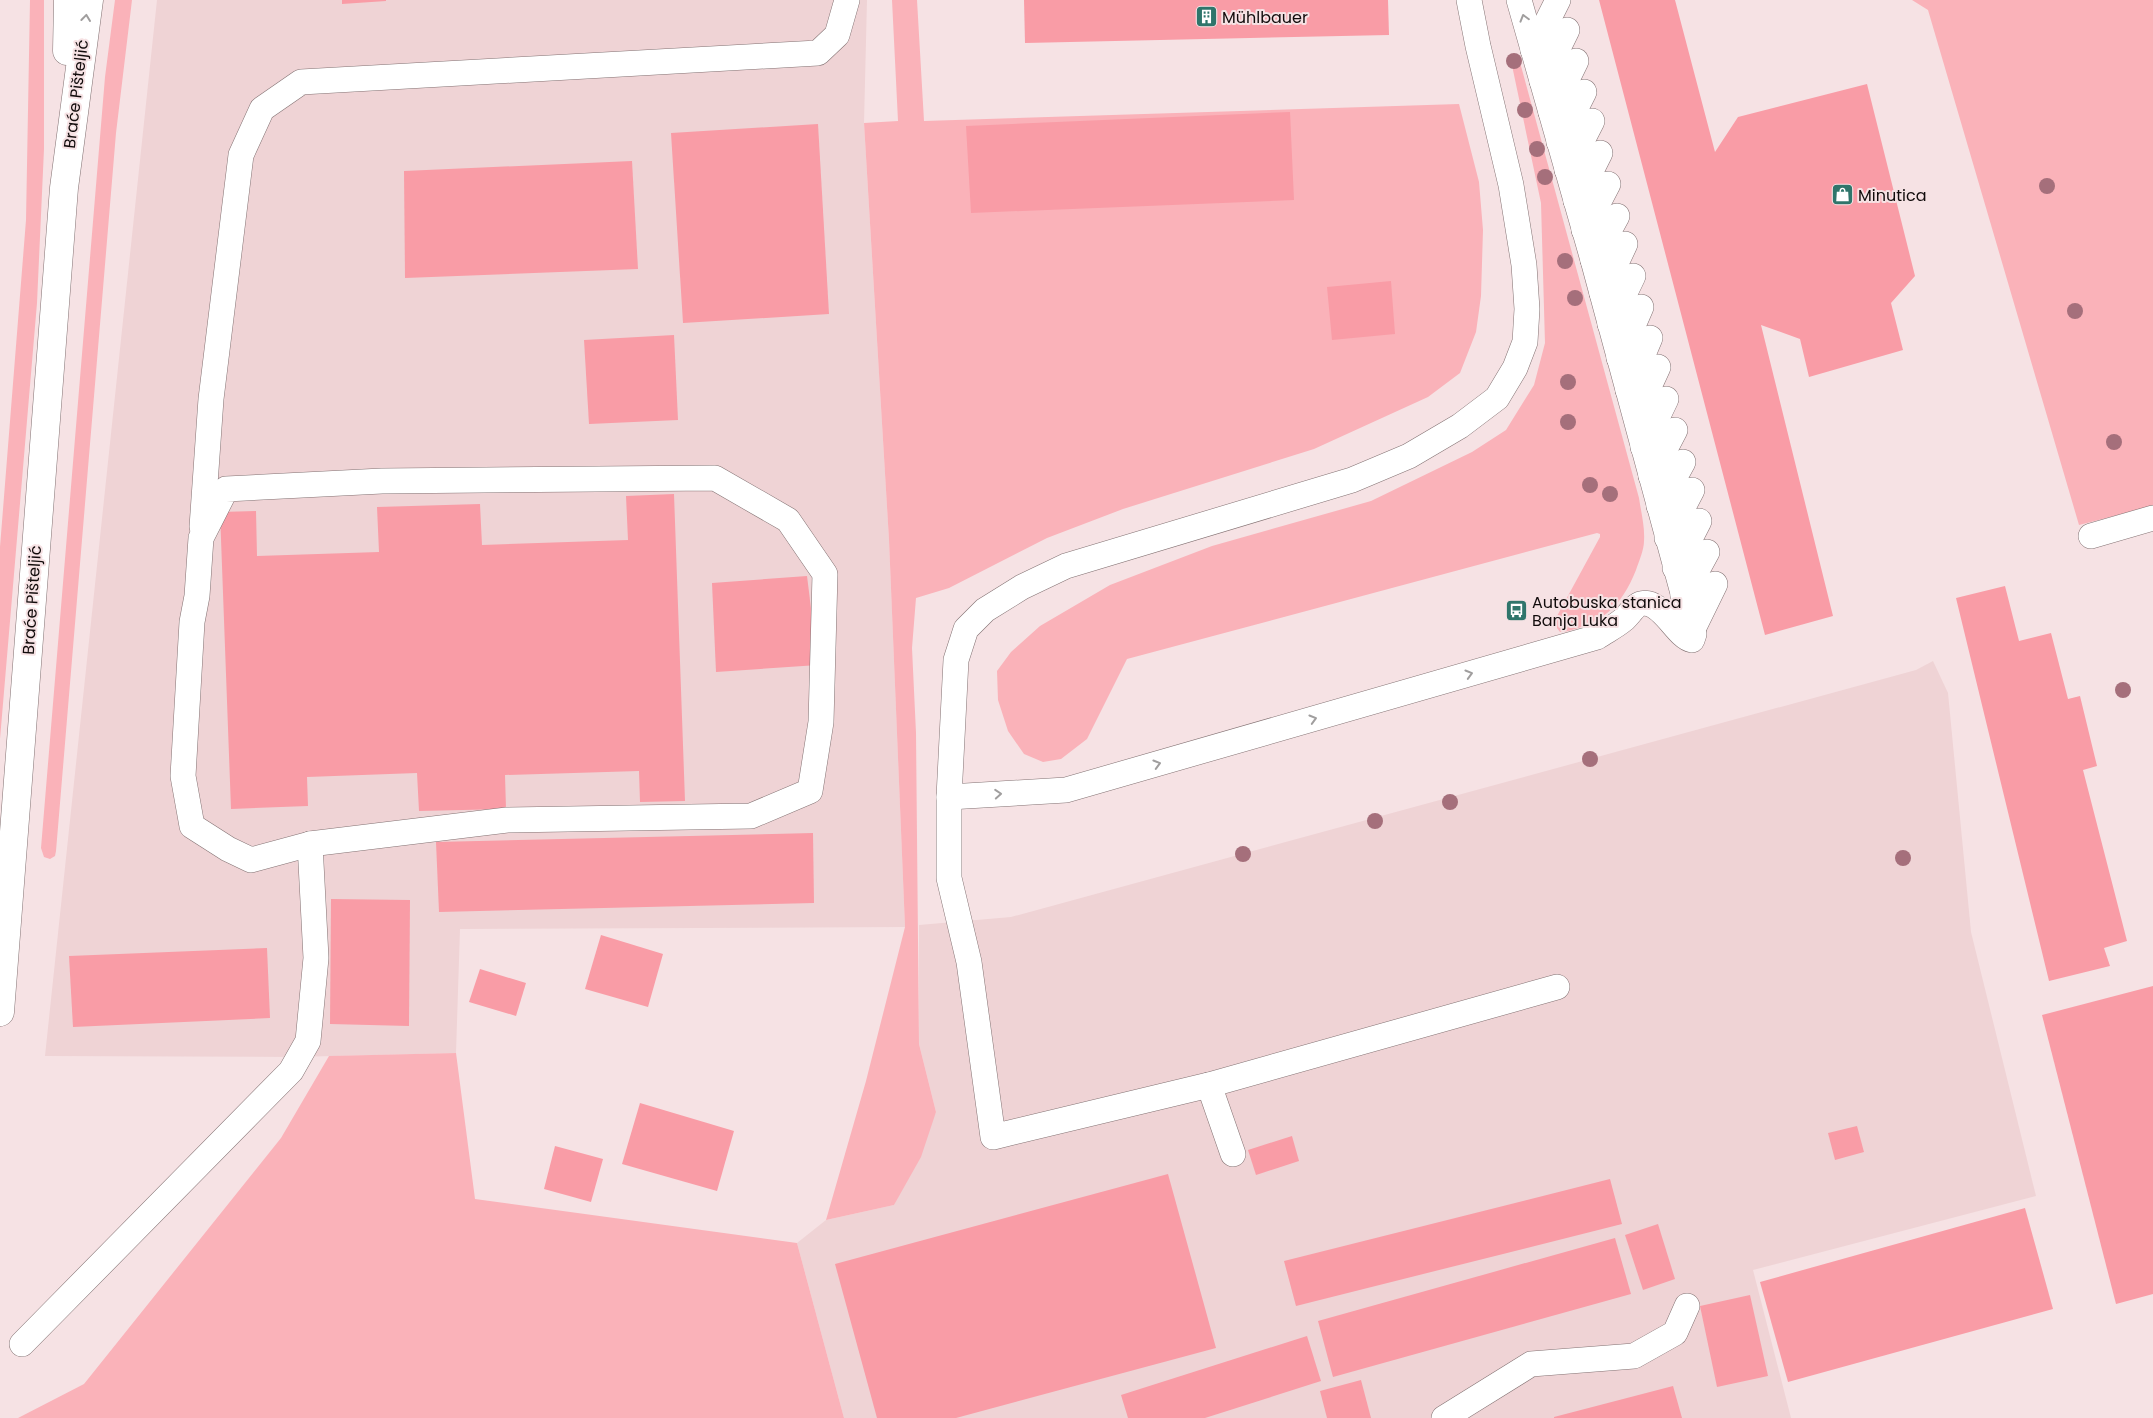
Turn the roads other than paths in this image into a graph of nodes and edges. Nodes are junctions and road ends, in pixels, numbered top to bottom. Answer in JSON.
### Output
{"nodes":[{"id":1,"x":68,"y":0,"type":"edge"},
{"id":2,"x":89,"y":0,"type":"edge"},
{"id":3,"x":846,"y":0,"type":"edge"},
{"id":4,"x":1469,"y":0,"type":"edge"},
{"id":5,"x":1519,"y":0,"type":"edge"},
{"id":6,"x":1558,"y":0,"type":"edge"},
{"id":7,"x":1567,"y":30,"type":"dead end"},
{"id":8,"x":1533,"y":50,"type":"junction"},
{"id":9,"x":1576,"y":61,"type":"dead end"},
{"id":10,"x":1542,"y":82,"type":"junction"},
{"id":11,"x":1584,"y":92,"type":"dead end"},
{"id":12,"x":1551,"y":112,"type":"junction"},
{"id":13,"x":1592,"y":121,"type":"dead end"},
{"id":14,"x":1559,"y":142,"type":"junction"},
{"id":15,"x":1600,"y":153,"type":"dead end"},
{"id":16,"x":1567,"y":170,"type":"junction"},
{"id":17,"x":1608,"y":184,"type":"dead end"},
{"id":18,"x":64,"y":188,"type":"junction"},
{"id":19,"x":1576,"y":201,"type":"junction"},
{"id":20,"x":1617,"y":216,"type":"dead end"},
{"id":21,"x":1584,"y":230,"type":"junction"},
{"id":22,"x":1625,"y":244,"type":"dead end"},
{"id":23,"x":1593,"y":260,"type":"junction"},
{"id":24,"x":1633,"y":276,"type":"dead end"},
{"id":25,"x":1602,"y":293,"type":"junction"},
{"id":26,"x":1641,"y":307,"type":"dead end"},
{"id":27,"x":1610,"y":324,"type":"junction"},
{"id":28,"x":1650,"y":338,"type":"dead end"},
{"id":29,"x":1619,"y":358,"type":"junction"},
{"id":30,"x":1658,"y":367,"type":"dead end"},
{"id":31,"x":1628,"y":390,"type":"junction"},
{"id":32,"x":1666,"y":399,"type":"dead end"},
{"id":33,"x":1635,"y":417,"type":"junction"},
{"id":34,"x":1675,"y":430,"type":"dead end"},
{"id":35,"x":1643,"y":447,"type":"junction"},
{"id":36,"x":1683,"y":462,"type":"dead end"},
{"id":37,"x":1651,"y":476,"type":"junction"},
{"id":38,"x":1692,"y":490,"type":"dead end"},
{"id":39,"x":1659,"y":506,"type":"junction"},
{"id":40,"x":2153,"y":518,"type":"edge"},
{"id":41,"x":1699,"y":521,"type":"dead end"},
{"id":42,"x":2091,"y":536,"type":"dead end"},
{"id":43,"x":201,"y":538,"type":"junction"},
{"id":44,"x":1667,"y":538,"type":"junction"},
{"id":45,"x":1707,"y":552,"type":"dead end"},
{"id":46,"x":1675,"y":568,"type":"junction"},
{"id":47,"x":1716,"y":584,"type":"dead end"},
{"id":48,"x":1683,"y":596,"type":"junction"},
{"id":49,"x":1692,"y":631,"type":"junction"},
{"id":50,"x":949,"y":797,"type":"junction"},
{"id":51,"x":310,"y":844,"type":"junction"},
{"id":52,"x":1557,"y":987,"type":"dead end"},
{"id":53,"x":0,"y":1012,"type":"edge"},
{"id":54,"x":1209,"y":1085,"type":"junction"},
{"id":55,"x":1233,"y":1154,"type":"dead end"},
{"id":56,"x":1687,"y":1306,"type":"dead end"},
{"id":57,"x":22,"y":1344,"type":"dead end"},
{"id":58,"x":1444,"y":1418,"type":"edge"}],
"edges":[{"from":1,"to":18,"type":"street","name":"Braće Pišteljić"},
{"from":18,"to":2,"type":"street","name":"Braće Pišteljić","one_way":true},
{"from":3,"to":43,"type":"lane"},
{"from":4,"to":50,"type":"lane"},
{"from":8,"to":5,"type":"lane","one_way":true},
{"from":6,"to":8,"type":"lane"},
{"from":7,"to":10,"type":"lane"},
{"from":8,"to":10,"type":"lane"},
{"from":9,"to":12,"type":"lane"},
{"from":10,"to":12,"type":"lane"},
{"from":11,"to":14,"type":"lane"},
{"from":12,"to":14,"type":"lane"},
{"from":13,"to":16,"type":"lane"},
{"from":14,"to":16,"type":"lane"},
{"from":15,"to":19,"type":"lane"},
{"from":16,"to":19,"type":"lane"},
{"from":17,"to":21,"type":"lane"},
{"from":18,"to":53,"type":"street","name":"Braće Pišteljić"},
{"from":19,"to":21,"type":"lane"},
{"from":20,"to":23,"type":"lane"},
{"from":21,"to":23,"type":"lane"},
{"from":22,"to":25,"type":"lane"},
{"from":23,"to":25,"type":"lane"},
{"from":24,"to":27,"type":"lane"},
{"from":25,"to":27,"type":"lane"},
{"from":26,"to":29,"type":"lane"},
{"from":27,"to":29,"type":"lane"},
{"from":28,"to":31,"type":"lane"},
{"from":29,"to":31,"type":"lane"},
{"from":30,"to":33,"type":"lane"},
{"from":31,"to":33,"type":"lane"},
{"from":32,"to":35,"type":"lane"},
{"from":33,"to":35,"type":"lane"},
{"from":34,"to":37,"type":"lane"},
{"from":35,"to":37,"type":"lane"},
{"from":36,"to":39,"type":"lane"},
{"from":37,"to":39,"type":"lane"},
{"from":38,"to":44,"type":"lane"},
{"from":39,"to":44,"type":"lane"},
{"from":40,"to":42,"type":"lane"},
{"from":41,"to":46,"type":"lane"},
{"from":43,"to":51,"type":"lane"},
{"from":43,"to":51,"type":"lane"},
{"from":44,"to":46,"type":"lane"},
{"from":45,"to":48,"type":"lane"},
{"from":46,"to":48,"type":"lane"},
{"from":47,"to":49,"type":"lane"},
{"from":48,"to":49,"type":"lane"},
{"from":50,"to":49,"type":"lane","one_way":true},
{"from":50,"to":54,"type":"lane"},
{"from":51,"to":57,"type":"lane"},
{"from":52,"to":54,"type":"lane"},
{"from":54,"to":55,"type":"lane"},
{"from":56,"to":58,"type":"lane"}]}
